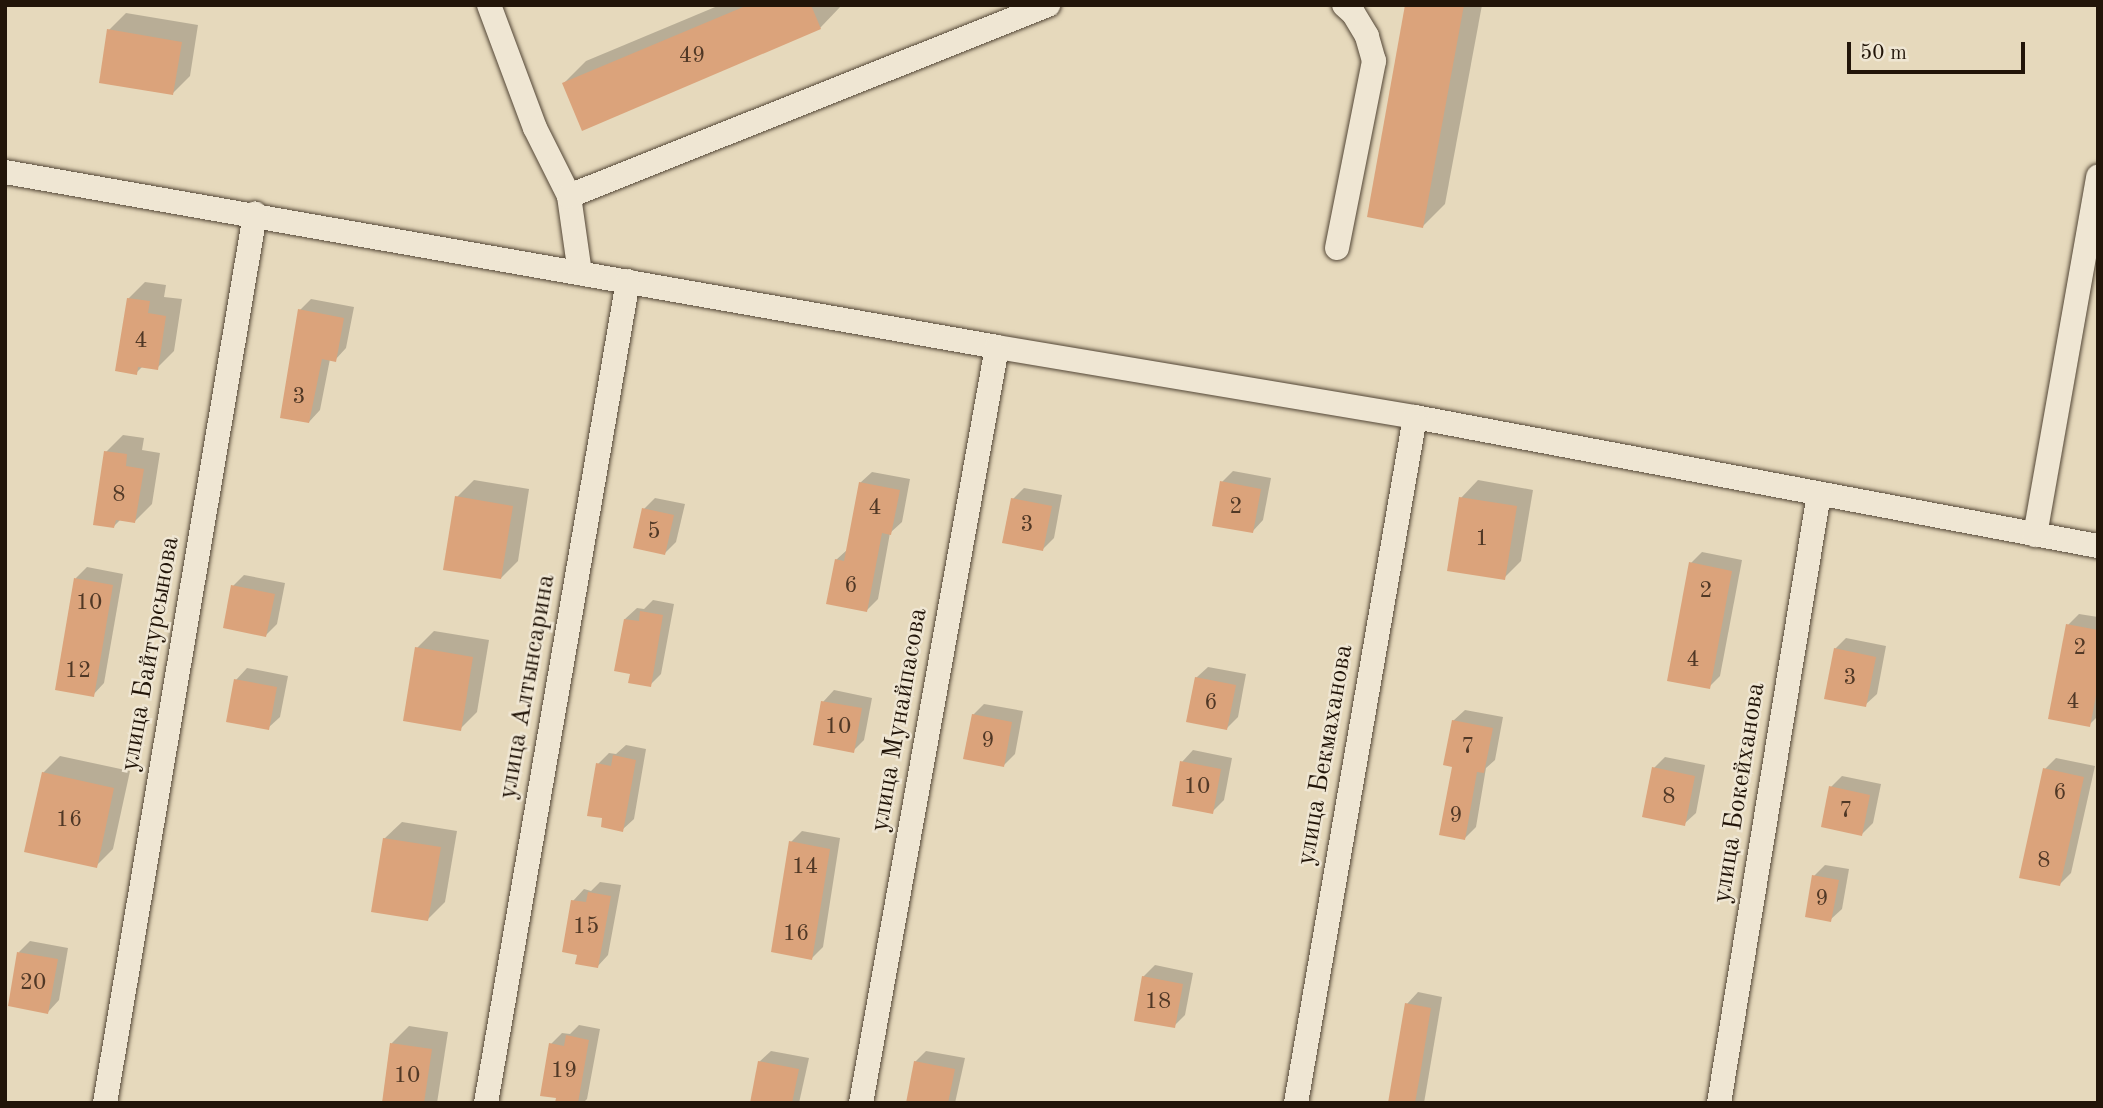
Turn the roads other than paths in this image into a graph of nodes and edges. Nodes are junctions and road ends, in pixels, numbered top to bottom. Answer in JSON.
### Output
{"nodes":[{"id":1,"x":489,"y":5,"type":"edge"},
{"id":2,"x":1048,"y":5,"type":"edge"},
{"id":3,"x":1344,"y":5,"type":"edge"},
{"id":4,"x":5,"y":172,"type":"edge"},
{"id":5,"x":2098,"y":176,"type":"edge"},
{"id":6,"x":569,"y":196,"type":"junction"},
{"id":7,"x":255,"y":214,"type":"junction"},
{"id":8,"x":1337,"y":248,"type":"dead end"},
{"id":9,"x":580,"y":273,"type":"junction"},
{"id":10,"x":628,"y":281,"type":"junction"},
{"id":11,"x":997,"y":347,"type":"junction"},
{"id":12,"x":1415,"y":417,"type":"junction"},
{"id":13,"x":1819,"y":494,"type":"junction"},
{"id":14,"x":2035,"y":534,"type":"junction"},
{"id":15,"x":2098,"y":547,"type":"edge"},
{"id":16,"x":105,"y":1103,"type":"edge"},
{"id":17,"x":486,"y":1103,"type":"edge"},
{"id":18,"x":861,"y":1103,"type":"edge"},
{"id":19,"x":1296,"y":1103,"type":"edge"},
{"id":20,"x":1719,"y":1103,"type":"edge"}],
"edges":[{"from":1,"to":6,"type":"street"},
{"from":2,"to":6,"type":"street"},
{"from":3,"to":8,"type":"street"},
{"from":4,"to":7,"type":"street"},
{"from":5,"to":14,"type":"street"},
{"from":6,"to":9,"type":"street"},
{"from":7,"to":9,"type":"street"},
{"from":7,"to":16,"type":"street","name":"улица Байтурсынова"},
{"from":9,"to":10,"type":"street"},
{"from":10,"to":11,"type":"street"},
{"from":10,"to":17,"type":"street","name":"улица Алтынсарина"},
{"from":11,"to":12,"type":"street"},
{"from":11,"to":18,"type":"street","name":"улица Мунайпасова"},
{"from":12,"to":13,"type":"street"},
{"from":12,"to":19,"type":"street","name":"улица Бекмаханова"},
{"from":13,"to":14,"type":"street"},
{"from":13,"to":20,"type":"street","name":"улица Бокейханова"},
{"from":14,"to":15,"type":"street"}]}
